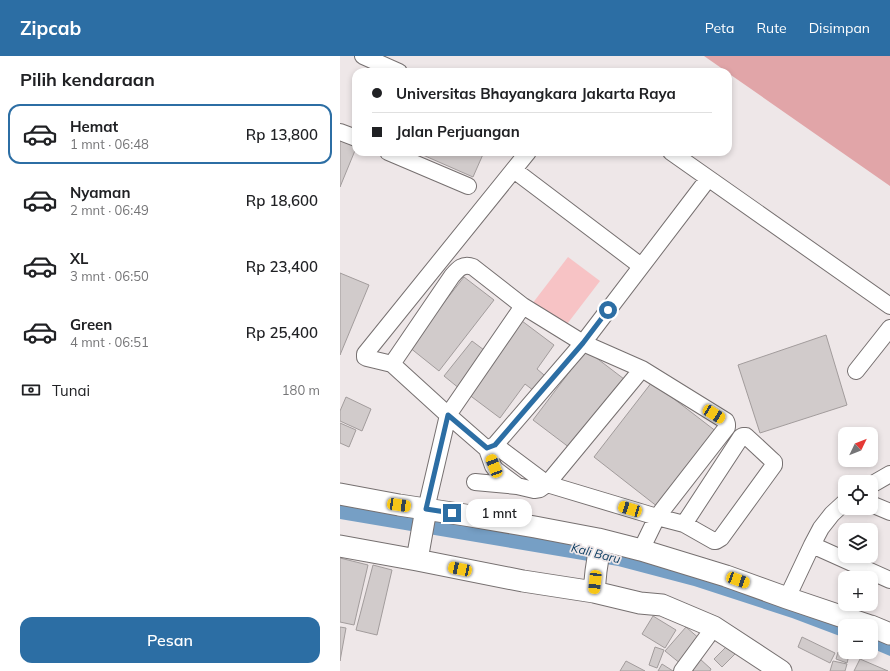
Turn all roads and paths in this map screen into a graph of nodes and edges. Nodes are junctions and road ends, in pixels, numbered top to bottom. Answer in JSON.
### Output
{"nodes":[{"id":1,"x":362,"y":56,"type":"edge"},
{"id":2,"x":390,"y":68,"type":"edge"},
{"id":3,"x":340,"y":132,"type":"edge"},
{"id":4,"x":352,"y":136,"type":"edge"},
{"id":5,"x":397,"y":156,"type":"edge"},
{"id":6,"x":525,"y":156,"type":"edge"},
{"id":7,"x":676,"y":156,"type":"edge"},
{"id":8,"x":514,"y":170,"type":"junction"},
{"id":9,"x":708,"y":179,"type":"junction"},
{"id":10,"x":468,"y":186,"type":"dead end"},
{"id":11,"x":642,"y":266,"type":"junction"},
{"id":12,"x":523,"y":306,"type":"junction"},
{"id":13,"x":890,"y":306,"type":"edge"},
{"id":14,"x":890,"y":328,"type":"edge"},
{"id":15,"x":583,"y":343,"type":"junction"},
{"id":16,"x":392,"y":364,"type":"junction"},
{"id":17,"x":642,"y":368,"type":"junction"},
{"id":18,"x":856,"y":371,"type":"dead end"},
{"id":19,"x":448,"y":415,"type":"junction"},
{"id":20,"x":491,"y":447,"type":"junction"},
{"id":21,"x":890,"y":474,"type":"edge"},
{"id":22,"x":878,"y":481,"type":"edge"},
{"id":23,"x":475,"y":482,"type":"dead end"},
{"id":24,"x":547,"y":484,"type":"junction"},
{"id":25,"x":517,"y":486,"type":"junction"},
{"id":26,"x":340,"y":494,"type":"edge"},
{"id":27,"x":878,"y":507,"type":"edge"},
{"id":28,"x":838,"y":508,"type":"edge"},
{"id":29,"x":426,"y":511,"type":"junction"},
{"id":30,"x":890,"y":512,"type":"edge"},
{"id":31,"x":657,"y":517,"type":"junction"},
{"id":32,"x":684,"y":524,"type":"junction"},
{"id":33,"x":598,"y":541,"type":"junction"},
{"id":34,"x":812,"y":545,"type":"junction"},
{"id":35,"x":340,"y":546,"type":"edge"},
{"id":36,"x":641,"y":550,"type":"junction"},
{"id":37,"x":418,"y":558,"type":"junction"},
{"id":38,"x":890,"y":580,"type":"edge"},
{"id":39,"x":594,"y":592,"type":"junction"},
{"id":40,"x":787,"y":598,"type":"junction"},
{"id":41,"x":850,"y":619,"type":"edge"},
{"id":42,"x":714,"y":627,"type":"junction"},
{"id":43,"x":878,"y":629,"type":"edge"},
{"id":44,"x":890,"y":634,"type":"edge"},
{"id":45,"x":779,"y":670,"type":"edge"},
{"id":46,"x":682,"y":671,"type":"edge"}],
"edges":[{"from":1,"to":2,"type":"street"},
{"from":3,"to":4,"type":"street"},
{"from":5,"to":10,"type":"street"},
{"from":6,"to":8,"type":"street"},
{"from":7,"to":9,"type":"street"},
{"from":8,"to":11,"type":"street"},
{"from":8,"to":16,"type":"street"},
{"from":9,"to":11,"type":"street"},
{"from":9,"to":13,"type":"street"},
{"from":11,"to":15,"type":"street"},
{"from":12,"to":15,"type":"street"},
{"from":12,"to":16,"type":"street"},
{"from":12,"to":19,"type":"street"},
{"from":14,"to":18,"type":"street"},
{"from":15,"to":17,"type":"street"},
{"from":15,"to":20,"type":"street"},
{"from":16,"to":19,"type":"street"},
{"from":17,"to":24,"type":"street"},
{"from":17,"to":31,"type":"street"},
{"from":19,"to":20,"type":"street"},
{"from":19,"to":29,"type":"street"},
{"from":20,"to":24,"type":"street"},
{"from":20,"to":25,"type":"street"},
{"from":21,"to":22,"type":"street"},
{"from":23,"to":25,"type":"street"},
{"from":24,"to":25,"type":"street"},
{"from":24,"to":31,"type":"street"},
{"from":26,"to":29,"type":"main road"},
{"from":27,"to":30,"type":"street"},
{"from":28,"to":34,"type":"street"},
{"from":29,"to":33,"type":"main road"},
{"from":29,"to":37,"type":"main road"},
{"from":31,"to":32,"type":"street"},
{"from":31,"to":36,"type":"street"},
{"from":32,"to":32,"type":"street"},
{"from":33,"to":36,"type":"main road"},
{"from":33,"to":39,"type":"main road"},
{"from":34,"to":38,"type":"street"},
{"from":34,"to":40,"type":"street"},
{"from":35,"to":37,"type":"main road"},
{"from":36,"to":40,"type":"main road"},
{"from":37,"to":39,"type":"main road"},
{"from":39,"to":42,"type":"main road"},
{"from":40,"to":41,"type":"main road"},
{"from":42,"to":45,"type":"main road"},
{"from":42,"to":46,"type":"street"},
{"from":43,"to":44,"type":"main road"}]}
